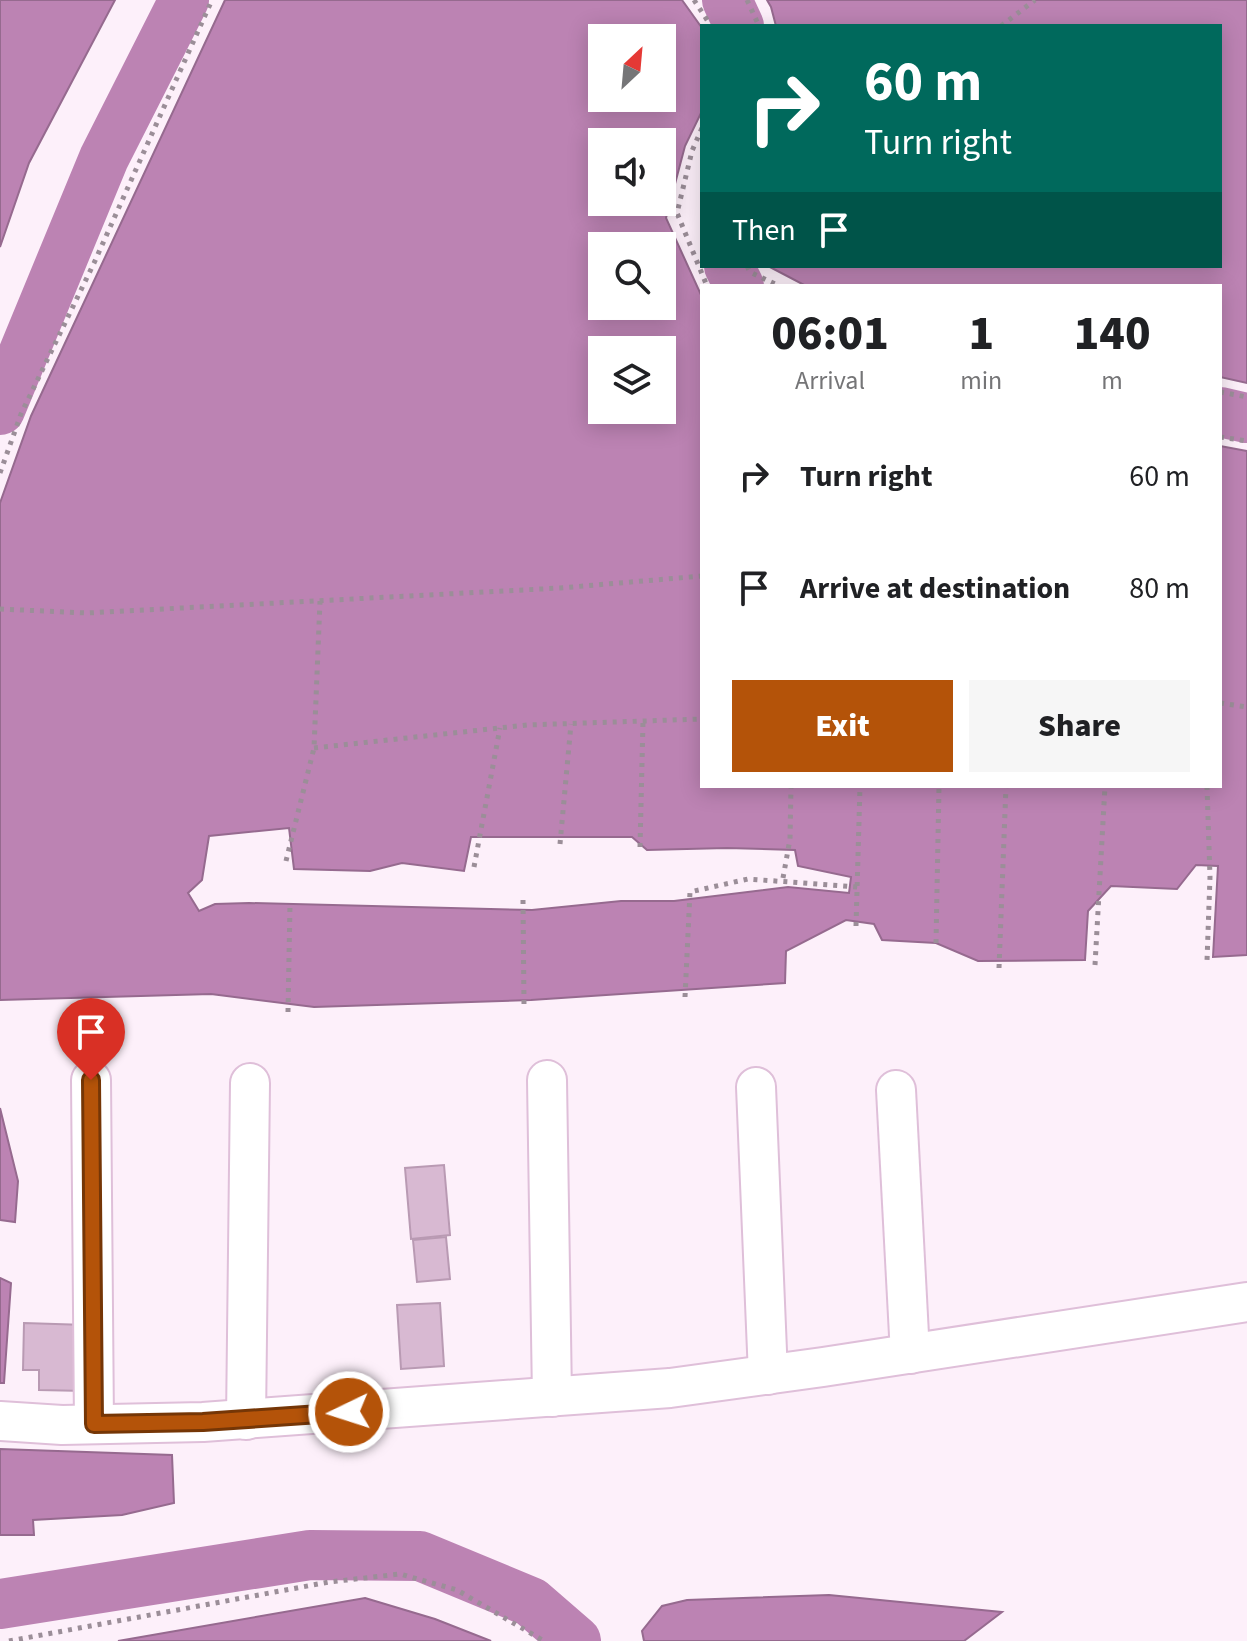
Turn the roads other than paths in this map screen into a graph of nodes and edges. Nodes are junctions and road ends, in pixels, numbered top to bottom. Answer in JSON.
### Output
{"nodes":[{"id":1,"x":91,"y":1080,"type":"dead end"},
{"id":2,"x":547,"y":1080,"type":"dead end"},
{"id":3,"x":250,"y":1083,"type":"dead end"},
{"id":4,"x":756,"y":1087,"type":"dead end"},
{"id":5,"x":896,"y":1090,"type":"dead end"},
{"id":6,"x":1247,"y":1302,"type":"edge"},
{"id":7,"x":910,"y":1354,"type":"junction"},
{"id":8,"x":768,"y":1375,"type":"junction"},
{"id":9,"x":552,"y":1397,"type":"junction"},
{"id":10,"x":246,"y":1420,"type":"junction"},
{"id":11,"x":0,"y":1421,"type":"edge"},
{"id":12,"x":94,"y":1424,"type":"junction"}],
"edges":[{"from":1,"to":12,"type":"street"},
{"from":2,"to":9,"type":"street"},
{"from":3,"to":10,"type":"street"},
{"from":4,"to":8,"type":"street"},
{"from":5,"to":7,"type":"street"},
{"from":6,"to":7,"type":"street"},
{"from":7,"to":8,"type":"street"},
{"from":8,"to":9,"type":"street"},
{"from":9,"to":10,"type":"street"},
{"from":10,"to":12,"type":"street"},
{"from":11,"to":12,"type":"street"}]}
